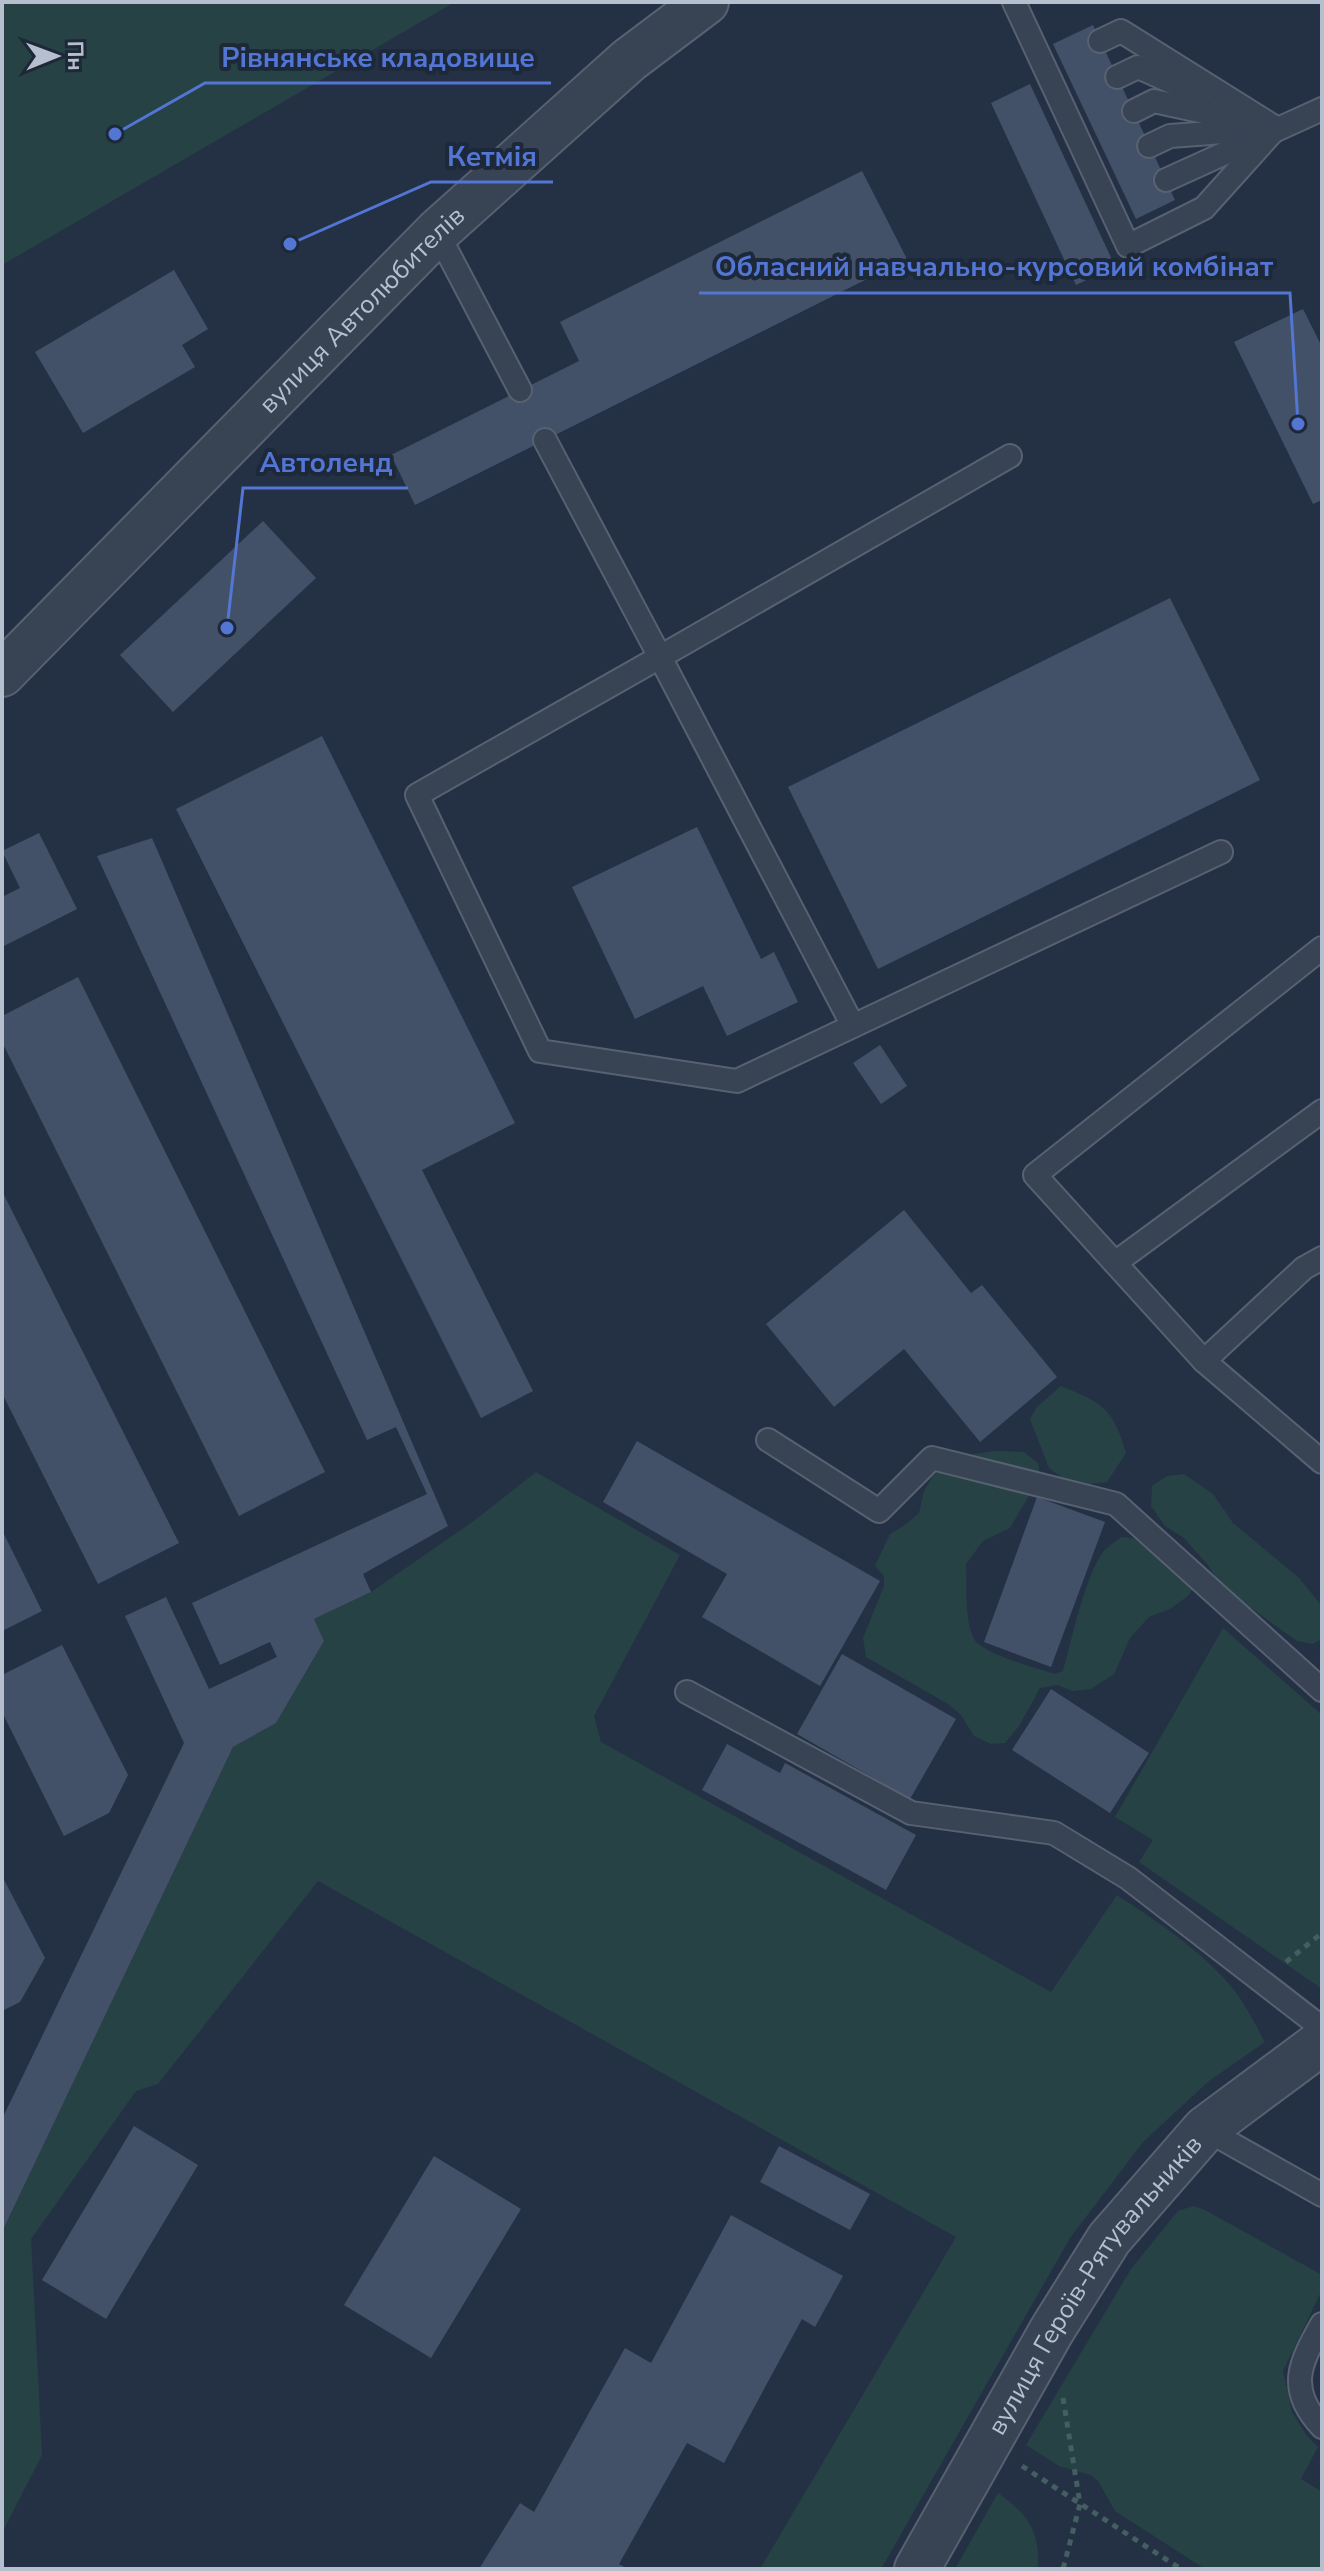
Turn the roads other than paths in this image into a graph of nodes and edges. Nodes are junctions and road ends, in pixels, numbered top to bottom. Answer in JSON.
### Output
{"nodes":[{"id":1,"x":706,"y":2,"type":"edge"},
{"id":2,"x":1014,"y":2,"type":"edge"},
{"id":3,"x":1100,"y":41,"type":"dead end"},
{"id":4,"x":1117,"y":77,"type":"dead end"},
{"id":5,"x":1322,"y":109,"type":"edge"},
{"id":6,"x":1134,"y":111,"type":"dead end"},
{"id":7,"x":1276,"y":128,"type":"junction"},
{"id":8,"x":1149,"y":146,"type":"dead end"},
{"id":9,"x":1166,"y":180,"type":"dead end"},
{"id":10,"x":437,"y":232,"type":"junction"},
{"id":11,"x":520,"y":390,"type":"dead end"},
{"id":12,"x":545,"y":440,"type":"dead end"},
{"id":13,"x":1010,"y":456,"type":"dead end"},
{"id":14,"x":660,"y":657,"type":"junction"},
{"id":15,"x":2,"y":674,"type":"edge"},
{"id":16,"x":1221,"y":852,"type":"dead end"},
{"id":17,"x":1322,"y":948,"type":"edge"},
{"id":18,"x":853,"y":1026,"type":"junction"},
{"id":19,"x":1322,"y":1111,"type":"edge"},
{"id":20,"x":1322,"y":1258,"type":"edge"},
{"id":21,"x":1115,"y":1263,"type":"junction"},
{"id":22,"x":1204,"y":1361,"type":"junction"},
{"id":23,"x":768,"y":1440,"type":"dead end"},
{"id":24,"x":1322,"y":1462,"type":"edge"},
{"id":25,"x":1322,"y":1690,"type":"edge"},
{"id":26,"x":687,"y":1692,"type":"dead end"},
{"id":27,"x":1322,"y":2028,"type":"edge"},
{"id":28,"x":1322,"y":2042,"type":"edge"},
{"id":29,"x":1205,"y":2129,"type":"junction"},
{"id":30,"x":1322,"y":2195,"type":"edge"},
{"id":31,"x":1322,"y":2324,"type":"edge"},
{"id":32,"x":1322,"y":2427,"type":"edge"},
{"id":33,"x":917,"y":2569,"type":"edge"}],
"edges":[{"from":1,"to":10,"type":"street","name":"вулиця Автолюбителів"},
{"from":2,"to":7,"type":"lane"},
{"from":3,"to":7,"type":"lane"},
{"from":4,"to":7,"type":"lane"},
{"from":5,"to":7,"type":"lane"},
{"from":6,"to":7,"type":"lane"},
{"from":7,"to":8,"type":"lane"},
{"from":7,"to":9,"type":"lane"},
{"from":10,"to":11,"type":"lane"},
{"from":10,"to":15,"type":"street","name":"вулиця Автолюбителів"},
{"from":12,"to":14,"type":"lane"},
{"from":13,"to":14,"type":"lane"},
{"from":14,"to":18,"type":"lane"},
{"from":14,"to":18,"type":"lane"},
{"from":16,"to":18,"type":"lane"},
{"from":17,"to":21,"type":"lane"},
{"from":19,"to":21,"type":"lane"},
{"from":20,"to":22,"type":"lane"},
{"from":21,"to":22,"type":"lane"},
{"from":22,"to":24,"type":"lane"},
{"from":23,"to":25,"type":"lane"},
{"from":26,"to":27,"type":"lane"},
{"from":28,"to":29,"type":"street","name":"вулиця Героїв-Рятувальників"},
{"from":29,"to":30,"type":"lane"},
{"from":29,"to":33,"type":"street","name":"вулиця Героїв-Рятувальників"},
{"from":31,"to":32,"type":"lane"}]}
